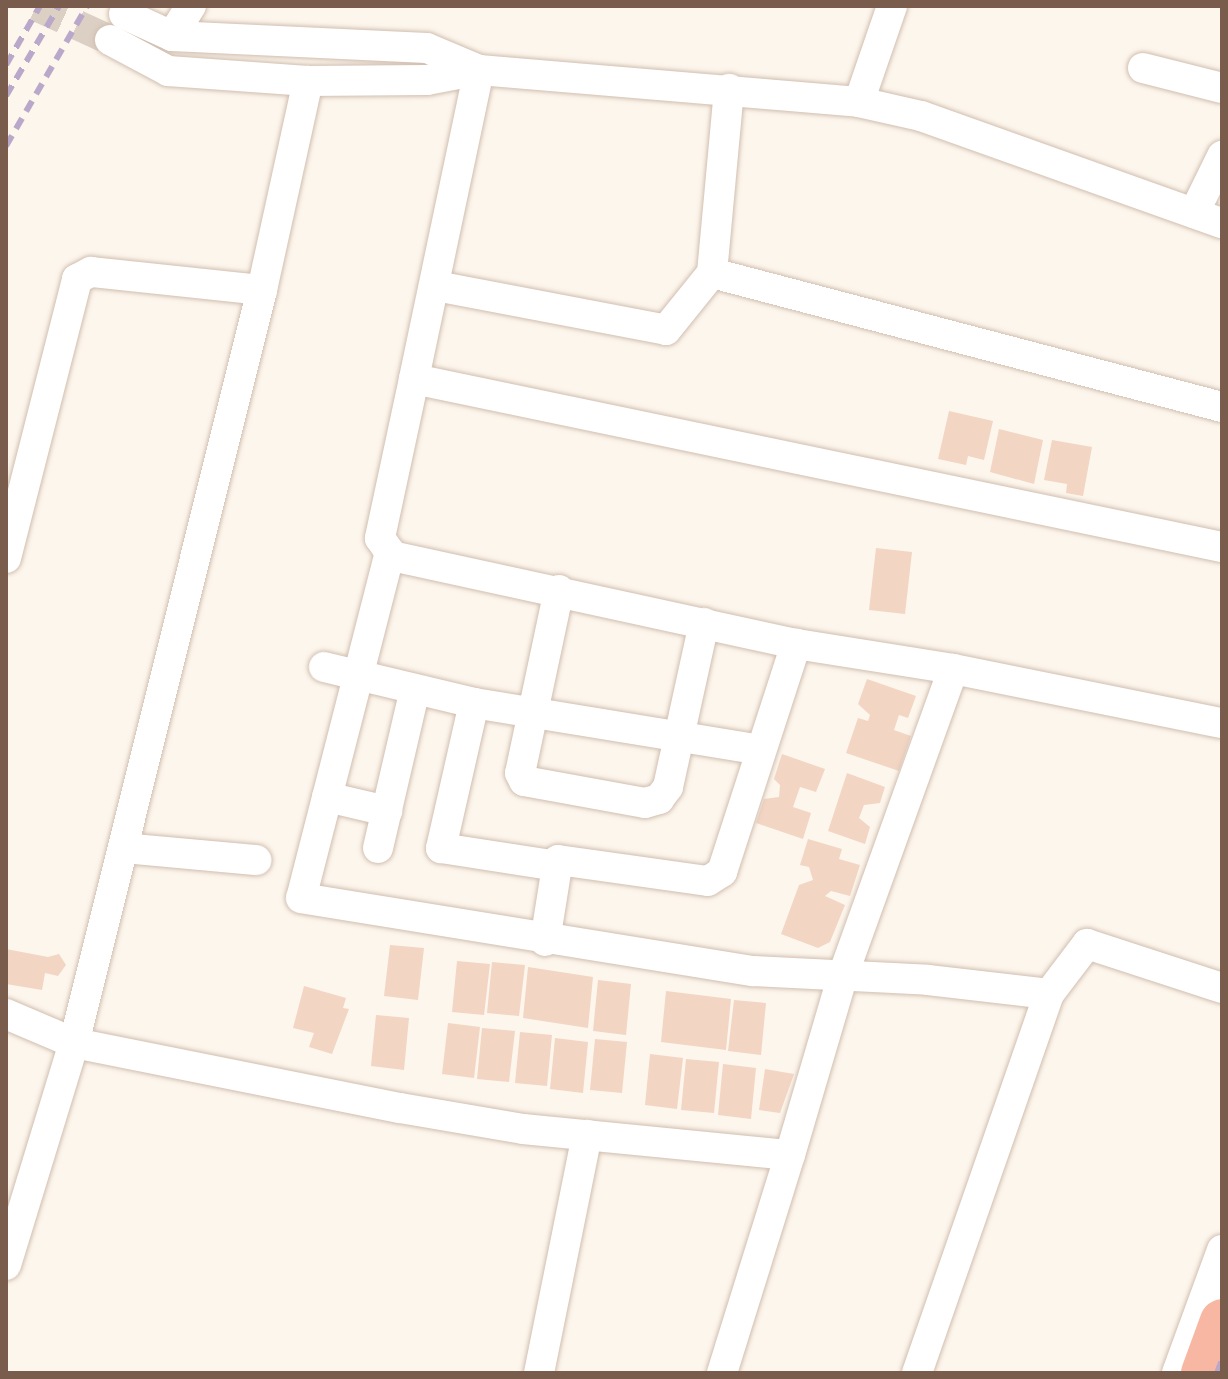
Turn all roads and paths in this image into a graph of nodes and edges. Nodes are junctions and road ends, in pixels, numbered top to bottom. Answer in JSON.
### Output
{"nodes":[{"id":1,"x":191,"y":6,"type":"edge"},
{"id":2,"x":892,"y":6,"type":"edge"},
{"id":3,"x":172,"y":36,"type":"junction"},
{"id":4,"x":1143,"y":68,"type":"dead end"},
{"id":5,"x":479,"y":70,"type":"junction"},
{"id":6,"x":308,"y":81,"type":"junction"},
{"id":7,"x":1222,"y":88,"type":"edge"},
{"id":8,"x":729,"y":89,"type":"junction"},
{"id":9,"x":859,"y":102,"type":"junction"},
{"id":10,"x":1222,"y":156,"type":"edge"},
{"id":11,"x":1208,"y":218,"type":"edge"},
{"id":12,"x":712,"y":273,"type":"junction"},
{"id":13,"x":436,"y":286,"type":"junction"},
{"id":14,"x":262,"y":290,"type":"junction"},
{"id":15,"x":414,"y":379,"type":"junction"},
{"id":16,"x":1222,"y":407,"type":"edge"},
{"id":17,"x":1222,"y":547,"type":"edge"},
{"id":18,"x":390,"y":552,"type":"junction"},
{"id":19,"x":6,"y":558,"type":"edge"},
{"id":20,"x":559,"y":590,"type":"junction"},
{"id":21,"x":704,"y":623,"type":"junction"},
{"id":22,"x":796,"y":644,"type":"junction"},
{"id":23,"x":324,"y":667,"type":"dead end"},
{"id":24,"x":953,"y":669,"type":"junction"},
{"id":25,"x":358,"y":676,"type":"junction"},
{"id":26,"x":415,"y":689,"type":"junction"},
{"id":27,"x":474,"y":703,"type":"junction"},
{"id":28,"x":532,"y":713,"type":"junction"},
{"id":29,"x":1222,"y":723,"type":"edge"},
{"id":30,"x":677,"y":738,"type":"junction"},
{"id":31,"x":760,"y":750,"type":"junction"},
{"id":32,"x":327,"y":797,"type":"junction"},
{"id":33,"x":387,"y":811,"type":"junction"},
{"id":34,"x":123,"y":848,"type":"junction"},
{"id":35,"x":378,"y":848,"type":"dead end"},
{"id":36,"x":256,"y":860,"type":"dead end"},
{"id":37,"x":557,"y":866,"type":"junction"},
{"id":38,"x":545,"y":941,"type":"junction"},
{"id":39,"x":842,"y":978,"type":"junction"},
{"id":40,"x":1222,"y":988,"type":"edge"},
{"id":41,"x":1049,"y":994,"type":"junction"},
{"id":42,"x":6,"y":1014,"type":"edge"},
{"id":43,"x":74,"y":1043,"type":"junction"},
{"id":44,"x":587,"y":1135,"type":"junction"},
{"id":45,"x":790,"y":1155,"type":"junction"},
{"id":46,"x":1222,"y":1250,"type":"edge"},
{"id":47,"x":6,"y":1265,"type":"edge"},
{"id":48,"x":1222,"y":1321,"type":"edge"},
{"id":49,"x":539,"y":1373,"type":"edge"},
{"id":50,"x":722,"y":1373,"type":"edge"},
{"id":51,"x":917,"y":1373,"type":"edge"},
{"id":52,"x":1177,"y":1373,"type":"edge"},
{"id":53,"x":1203,"y":1373,"type":"edge"}],
"edges":[{"from":1,"to":3,"type":"street"},
{"from":2,"to":9,"type":"street"},
{"from":3,"to":5,"type":"street"},
{"from":3,"to":6,"type":"street"},
{"from":4,"to":7,"type":"street"},
{"from":5,"to":6,"type":"street"},
{"from":5,"to":8,"type":"street"},
{"from":5,"to":13,"type":"street"},
{"from":6,"to":14,"type":"street"},
{"from":8,"to":9,"type":"street"},
{"from":8,"to":12,"type":"street"},
{"from":9,"to":11,"type":"street"},
{"from":10,"to":11,"type":"street"},
{"from":12,"to":13,"type":"street"},
{"from":12,"to":16,"type":"street"},
{"from":13,"to":15,"type":"street"},
{"from":14,"to":19,"type":"street"},
{"from":14,"to":34,"type":"street"},
{"from":15,"to":17,"type":"street"},
{"from":15,"to":18,"type":"street"},
{"from":18,"to":20,"type":"street"},
{"from":18,"to":25,"type":"street"},
{"from":20,"to":21,"type":"street"},
{"from":20,"to":28,"type":"street"},
{"from":21,"to":22,"type":"street"},
{"from":21,"to":30,"type":"street"},
{"from":22,"to":24,"type":"street"},
{"from":22,"to":31,"type":"street"},
{"from":23,"to":25,"type":"street"},
{"from":24,"to":29,"type":"street"},
{"from":24,"to":39,"type":"street"},
{"from":25,"to":26,"type":"street"},
{"from":25,"to":32,"type":"street"},
{"from":26,"to":27,"type":"street"},
{"from":26,"to":33,"type":"street"},
{"from":27,"to":28,"type":"street"},
{"from":27,"to":37,"type":"street"},
{"from":28,"to":30,"type":"street"},
{"from":28,"to":30,"type":"street"},
{"from":30,"to":31,"type":"street"},
{"from":31,"to":37,"type":"street"},
{"from":32,"to":33,"type":"street"},
{"from":32,"to":38,"type":"street"},
{"from":33,"to":35,"type":"street"},
{"from":34,"to":36,"type":"street"},
{"from":34,"to":43,"type":"street"},
{"from":37,"to":38,"type":"street"},
{"from":38,"to":39,"type":"street"},
{"from":39,"to":41,"type":"street"},
{"from":39,"to":45,"type":"street"},
{"from":40,"to":41,"type":"street"},
{"from":41,"to":51,"type":"street"},
{"from":42,"to":43,"type":"street"},
{"from":43,"to":44,"type":"street"},
{"from":43,"to":47,"type":"street"},
{"from":44,"to":45,"type":"street"},
{"from":44,"to":49,"type":"street"},
{"from":45,"to":50,"type":"street"},
{"from":46,"to":52,"type":"street"},
{"from":48,"to":53,"type":"highway"}]}
